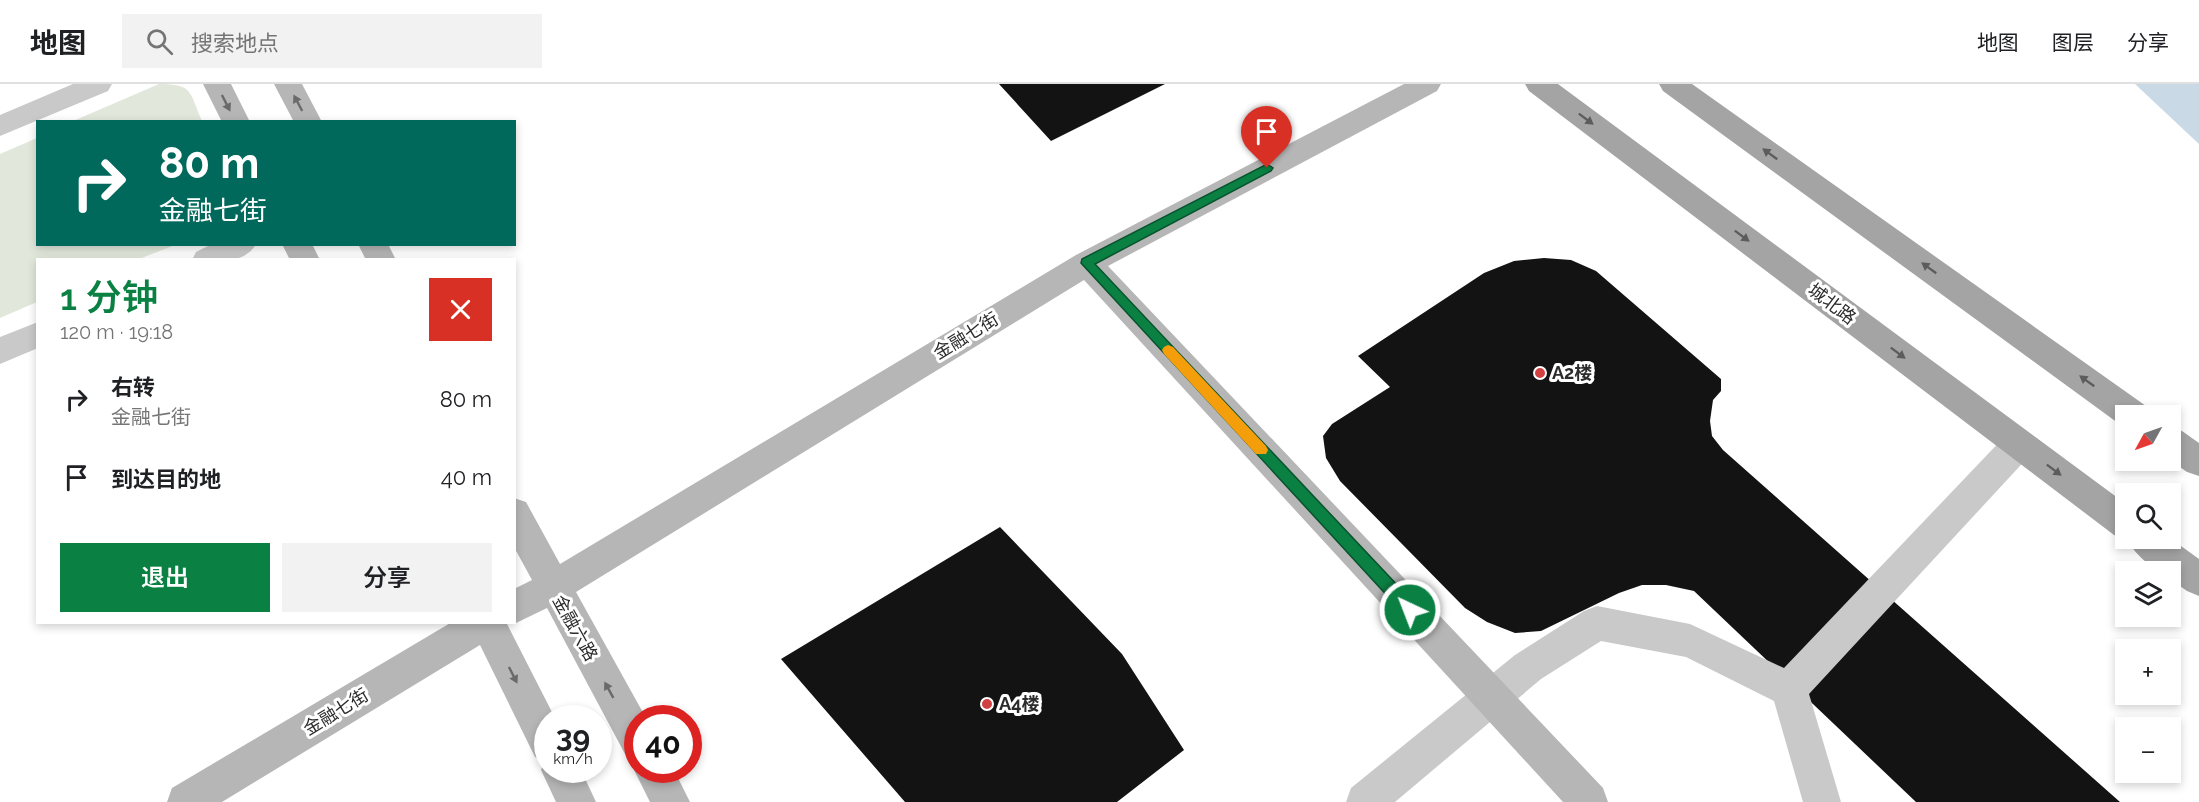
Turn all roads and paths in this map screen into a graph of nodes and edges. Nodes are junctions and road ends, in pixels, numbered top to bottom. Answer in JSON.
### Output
{"nodes":[{"id":1,"x":98,"y":84,"type":"edge"},
{"id":2,"x":217,"y":84,"type":"edge"},
{"id":3,"x":288,"y":84,"type":"edge"},
{"id":4,"x":1427,"y":84,"type":"edge"},
{"id":5,"x":1539,"y":84,"type":"edge"},
{"id":6,"x":1673,"y":84,"type":"edge"},
{"id":7,"x":235,"y":120,"type":"edge"},
{"id":8,"x":307,"y":120,"type":"edge"},
{"id":9,"x":0,"y":126,"type":"edge"},
{"id":10,"x":237,"y":246,"type":"edge"},
{"id":11,"x":211,"y":258,"type":"edge"},
{"id":12,"x":1087,"y":263,"type":"junction"},
{"id":13,"x":36,"y":335,"type":"edge"},
{"id":14,"x":0,"y":351,"type":"edge"},
{"id":15,"x":2119,"y":405,"type":"edge"},
{"id":16,"x":2019,"y":444,"type":"junction"},
{"id":17,"x":2181,"y":449,"type":"edge"},
{"id":18,"x":2199,"y":462,"type":"edge"},
{"id":19,"x":2115,"y":516,"type":"edge"},
{"id":20,"x":516,"y":517,"type":"edge"},
{"id":21,"x":2158,"y":549,"type":"edge"},
{"id":22,"x":2199,"y":580,"type":"edge"},
{"id":23,"x":553,"y":587,"type":"junction"},
{"id":24,"x":516,"y":606,"type":"edge"},
{"id":25,"x":484,"y":624,"type":"edge"},
{"id":26,"x":488,"y":624,"type":"edge"},
{"id":27,"x":1788,"y":689,"type":"junction"},
{"id":28,"x":1491,"y":697,"type":"junction"},
{"id":29,"x":534,"y":716,"type":"edge"},
{"id":30,"x":624,"y":716,"type":"edge"},
{"id":31,"x":567,"y":783,"type":"edge"},
{"id":32,"x":660,"y":783,"type":"edge"},
{"id":33,"x":186,"y":802,"type":"edge"},
{"id":34,"x":577,"y":802,"type":"edge"},
{"id":35,"x":670,"y":802,"type":"edge"},
{"id":36,"x":1365,"y":802,"type":"edge"},
{"id":37,"x":1589,"y":802,"type":"edge"},
{"id":38,"x":1822,"y":802,"type":"edge"}],
"edges":[{"from":1,"to":9,"type":"street"},
{"from":2,"to":7,"type":"street","one_way":true},
{"from":8,"to":3,"type":"street","one_way":true},
{"from":4,"to":12,"type":"street","name":"金融七街"},
{"from":5,"to":16,"type":"main road","name":"城北路","one_way":true},
{"from":15,"to":6,"type":"main road","one_way":true},
{"from":10,"to":11,"type":"street"},
{"from":12,"to":23,"type":"street","name":"金融七街"},
{"from":12,"to":28,"type":"street"},
{"from":13,"to":14,"type":"street"},
{"from":16,"to":19,"type":"main road","name":"城北路","one_way":true},
{"from":16,"to":27,"type":"street"},
{"from":17,"to":18,"type":"main road"},
{"from":20,"to":23,"type":"street","name":"金融六路"},
{"from":21,"to":22,"type":"main road"},
{"from":23,"to":24,"type":"street","name":"金融七街"},
{"from":30,"to":23,"type":"street","name":"金融六路","one_way":true},
{"from":25,"to":33,"type":"street","name":"金融七街"},
{"from":26,"to":29,"type":"street","one_way":true},
{"from":27,"to":28,"type":"street"},
{"from":27,"to":38,"type":"street"},
{"from":28,"to":36,"type":"street"},
{"from":28,"to":37,"type":"street"},
{"from":31,"to":34,"type":"street"},
{"from":32,"to":35,"type":"street"}]}
